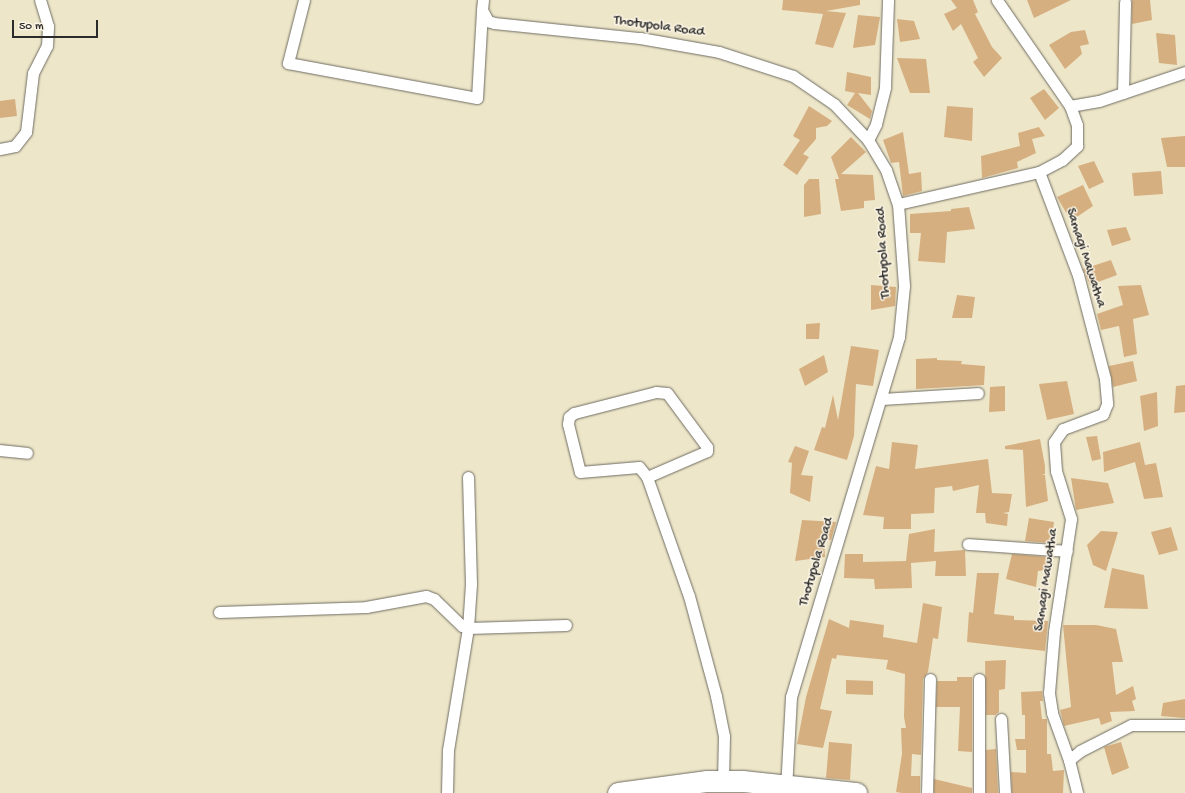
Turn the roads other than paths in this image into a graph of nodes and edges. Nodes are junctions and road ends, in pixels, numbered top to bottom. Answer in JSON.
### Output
{"nodes":[{"id":1,"x":40,"y":0,"type":"edge"},
{"id":2,"x":304,"y":0,"type":"edge"},
{"id":3,"x":888,"y":0,"type":"edge"},
{"id":4,"x":997,"y":0,"type":"edge"},
{"id":5,"x":1125,"y":2,"type":"dead end"},
{"id":6,"x":483,"y":5,"type":"edge"},
{"id":7,"x":1185,"y":72,"type":"edge"},
{"id":8,"x":1123,"y":93,"type":"junction"},
{"id":9,"x":1070,"y":106,"type":"junction"},
{"id":10,"x":868,"y":140,"type":"junction"},
{"id":11,"x":0,"y":149,"type":"edge"},
{"id":12,"x":1039,"y":172,"type":"junction"},
{"id":13,"x":898,"y":204,"type":"junction"},
{"id":14,"x":978,"y":393,"type":"dead end"},
{"id":15,"x":883,"y":398,"type":"junction"},
{"id":16,"x":0,"y":450,"type":"edge"},
{"id":17,"x":27,"y":453,"type":"dead end"},
{"id":18,"x":468,"y":477,"type":"dead end"},
{"id":19,"x":647,"y":477,"type":"junction"},
{"id":20,"x":968,"y":544,"type":"dead end"},
{"id":21,"x":1067,"y":551,"type":"junction"},
{"id":22,"x":219,"y":612,"type":"dead end"},
{"id":23,"x":566,"y":625,"type":"dead end"},
{"id":24,"x":468,"y":628,"type":"junction"},
{"id":25,"x":930,"y":679,"type":"dead end"},
{"id":26,"x":979,"y":679,"type":"dead end"},
{"id":27,"x":1001,"y":719,"type":"dead end"},
{"id":28,"x":1185,"y":725,"type":"edge"},
{"id":29,"x":1069,"y":760,"type":"junction"},
{"id":30,"x":723,"y":781,"type":"junction"},
{"id":31,"x":786,"y":789,"type":"edge"},
{"id":32,"x":447,"y":793,"type":"edge"},
{"id":33,"x":618,"y":793,"type":"edge"},
{"id":34,"x":856,"y":793,"type":"edge"},
{"id":35,"x":927,"y":793,"type":"edge"},
{"id":36,"x":979,"y":793,"type":"edge"},
{"id":37,"x":1005,"y":793,"type":"edge"},
{"id":38,"x":1077,"y":793,"type":"edge"}],
"edges":[{"from":1,"to":11,"type":"street"},
{"from":2,"to":6,"type":"street"},
{"from":3,"to":10,"type":"street"},
{"from":4,"to":9,"type":"street"},
{"from":5,"to":8,"type":"street"},
{"from":6,"to":10,"type":"street","name":"Thotupola Road"},
{"from":7,"to":8,"type":"street"},
{"from":8,"to":9,"type":"street"},
{"from":9,"to":12,"type":"street"},
{"from":10,"to":13,"type":"street","name":"Thotupola Road"},
{"from":12,"to":13,"type":"street"},
{"from":12,"to":21,"type":"street","name":"Samagi Mawatha"},
{"from":13,"to":15,"type":"street","name":"Thotupola Road"},
{"from":14,"to":15,"type":"street"},
{"from":15,"to":31,"type":"street","name":"Thotupola Road"},
{"from":16,"to":17,"type":"street"},
{"from":18,"to":24,"type":"street"},
{"from":19,"to":19,"type":"street"},
{"from":19,"to":30,"type":"street"},
{"from":20,"to":21,"type":"street"},
{"from":21,"to":29,"type":"street","name":"Samagi Mawatha"},
{"from":22,"to":24,"type":"street"},
{"from":23,"to":24,"type":"street"},
{"from":24,"to":32,"type":"street"},
{"from":25,"to":35,"type":"street"},
{"from":26,"to":36,"type":"street"},
{"from":27,"to":37,"type":"street"},
{"from":28,"to":29,"type":"street"},
{"from":29,"to":38,"type":"street","name":"Samagi Mawatha"},
{"from":30,"to":31,"type":"highway"},
{"from":30,"to":33,"type":"highway"},
{"from":31,"to":34,"type":"highway"}]}
